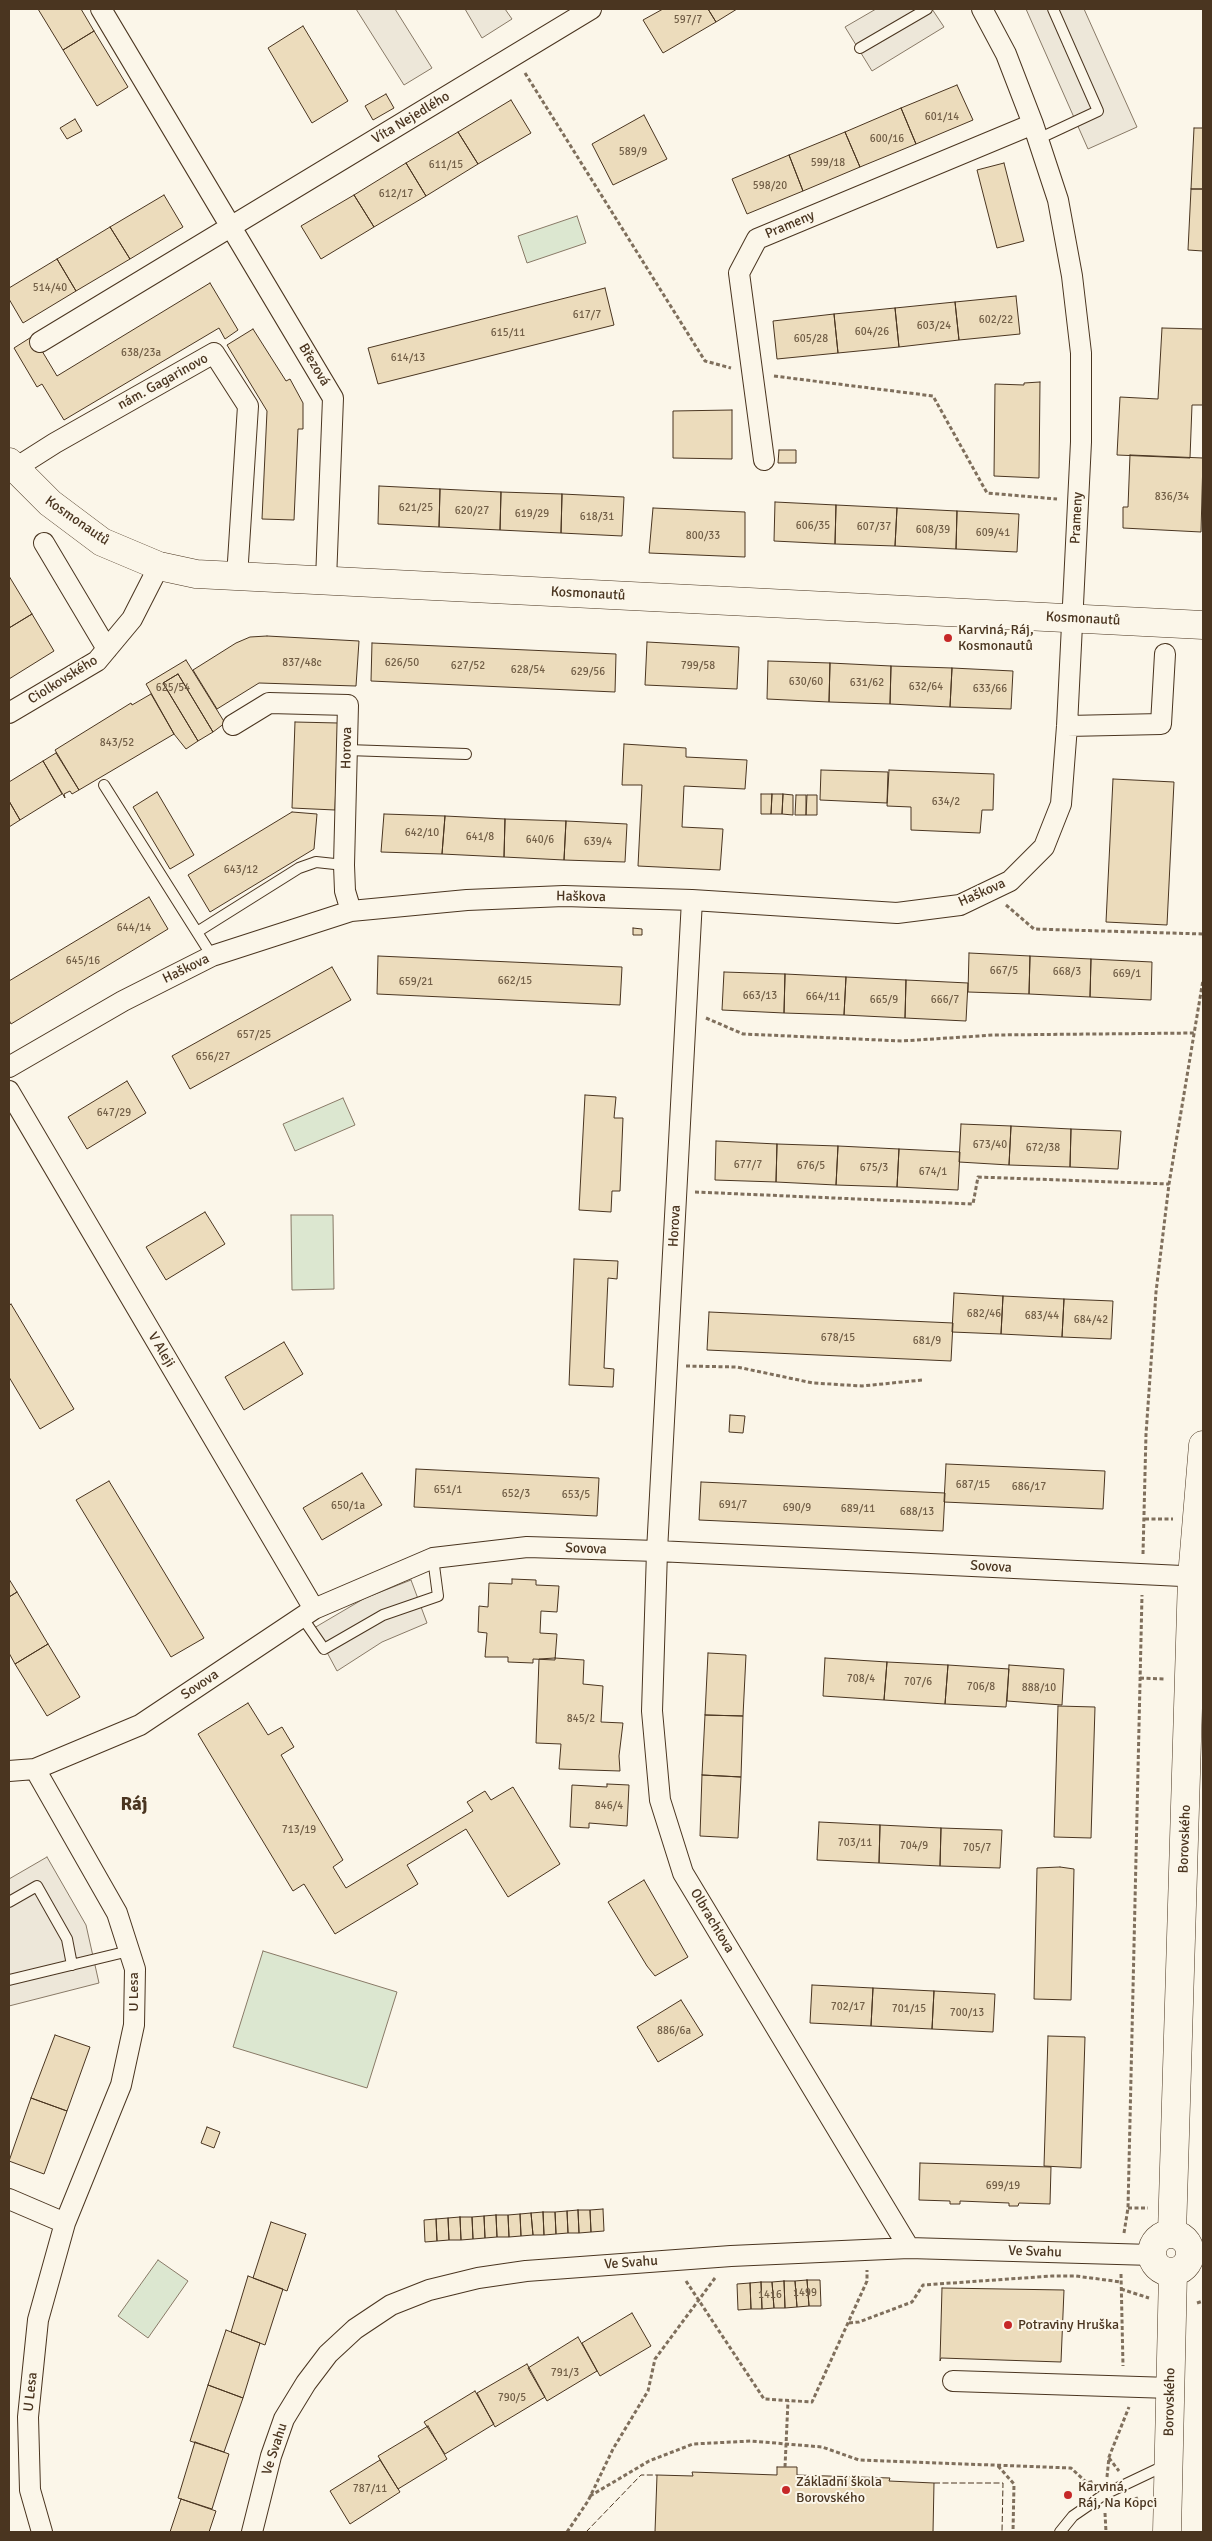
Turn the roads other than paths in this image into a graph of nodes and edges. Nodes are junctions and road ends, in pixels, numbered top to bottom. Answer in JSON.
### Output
{"nodes":[{"id":1,"x":101,"y":9,"type":"edge"},
{"id":2,"x":591,"y":9,"type":"edge"},
{"id":3,"x":927,"y":9,"type":"edge"},
{"id":4,"x":982,"y":9,"type":"edge"},
{"id":5,"x":1053,"y":9,"type":"edge"},
{"id":6,"x":860,"y":48,"type":"dead end"},
{"id":7,"x":1036,"y":131,"type":"junction"},
{"id":8,"x":232,"y":228,"type":"junction"},
{"id":9,"x":40,"y":342,"type":"dead end"},
{"id":10,"x":764,"y":460,"type":"dead end"},
{"id":11,"x":11,"y":466,"type":"edge"},
{"id":12,"x":44,"y":543,"type":"dead end"},
{"id":13,"x":159,"y":566,"type":"junction"},
{"id":14,"x":237,"y":577,"type":"junction"},
{"id":15,"x":326,"y":580,"type":"junction"},
{"id":16,"x":1071,"y":619,"type":"junction"},
{"id":17,"x":1203,"y":625,"type":"edge"},
{"id":18,"x":107,"y":649,"type":"junction"},
{"id":19,"x":1165,"y":654,"type":"dead end"},
{"id":20,"x":9,"y":713,"type":"edge"},
{"id":21,"x":233,"y":725,"type":"dead end"},
{"id":22,"x":1067,"y":726,"type":"junction"},
{"id":23,"x":347,"y":750,"type":"junction"},
{"id":24,"x":466,"y":754,"type":"dead end"},
{"id":25,"x":104,"y":785,"type":"dead end"},
{"id":26,"x":344,"y":866,"type":"junction"},
{"id":27,"x":692,"y":900,"type":"junction"},
{"id":28,"x":351,"y":911,"type":"junction"},
{"id":29,"x":197,"y":932,"type":"junction"},
{"id":30,"x":212,"y":956,"type":"junction"},
{"id":31,"x":9,"y":1066,"type":"edge"},
{"id":32,"x":9,"y":1091,"type":"edge"},
{"id":33,"x":1203,"y":1445,"type":"edge"},
{"id":34,"x":657,"y":1551,"type":"junction"},
{"id":35,"x":433,"y":1558,"type":"junction"},
{"id":36,"x":1198,"y":1577,"type":"edge"},
{"id":37,"x":308,"y":1613,"type":"junction"},
{"id":38,"x":35,"y":1769,"type":"junction"},
{"id":39,"x":9,"y":1771,"type":"edge"},
{"id":40,"x":9,"y":1902,"type":"edge"},
{"id":41,"x":129,"y":1951,"type":"junction"},
{"id":42,"x":72,"y":1964,"type":"junction"},
{"id":43,"x":9,"y":1980,"type":"edge"},
{"id":44,"x":9,"y":2199,"type":"edge"},
{"id":45,"x":65,"y":2223,"type":"junction"},
{"id":46,"x":1172,"y":2233,"type":"junction"},
{"id":47,"x":909,"y":2248,"type":"junction"},
{"id":48,"x":1152,"y":2255,"type":"junction"},
{"id":49,"x":1189,"y":2259,"type":"edge"},
{"id":50,"x":953,"y":2381,"type":"dead end"},
{"id":51,"x":1170,"y":2388,"type":"junction"},
{"id":52,"x":1169,"y":2464,"type":"junction"},
{"id":53,"x":42,"y":2532,"type":"edge"},
{"id":54,"x":252,"y":2532,"type":"edge"},
{"id":55,"x":1060,"y":2532,"type":"edge"},
{"id":56,"x":1167,"y":2532,"type":"edge"}],
"edges":[{"from":1,"to":8,"type":"street","name":"Březová"},
{"from":2,"to":8,"type":"street","name":"Víta Nejedlého"},
{"from":3,"to":6,"type":"lane"},
{"from":4,"to":7,"type":"street","name":"Prameny"},
{"from":5,"to":7,"type":"lane"},
{"from":7,"to":10,"type":"street","name":"Prameny"},
{"from":7,"to":16,"type":"street","name":"Prameny"},
{"from":8,"to":9,"type":"street"},
{"from":8,"to":15,"type":"street","name":"Březová"},
{"from":11,"to":13,"type":"street","name":"Kosmonautů"},
{"from":11,"to":14,"type":"street","name":"nám. Gagarinovo"},
{"from":12,"to":18,"type":"street"},
{"from":13,"to":14,"type":"street","name":"Kosmonautů"},
{"from":13,"to":18,"type":"street","name":"Ciolkovského"},
{"from":14,"to":15,"type":"street","name":"Kosmonautů"},
{"from":15,"to":16,"type":"street","name":"Kosmonautů"},
{"from":16,"to":17,"type":"street","name":"Kosmonautů"},
{"from":16,"to":22,"type":"street","name":"Haškova"},
{"from":18,"to":20,"type":"street","name":"Ciolkovského"},
{"from":19,"to":22,"type":"street"},
{"from":21,"to":23,"type":"street","name":"Horova"},
{"from":22,"to":27,"type":"street","name":"Haškova"},
{"from":23,"to":24,"type":"lane"},
{"from":23,"to":26,"type":"street","name":"Horova"},
{"from":25,"to":29,"type":"lane"},
{"from":26,"to":28,"type":"street","name":"Horova"},
{"from":26,"to":29,"type":"lane"},
{"from":27,"to":28,"type":"street","name":"Haškova"},
{"from":27,"to":34,"type":"street","name":"Horova"},
{"from":28,"to":30,"type":"street","name":"Haškova"},
{"from":29,"to":30,"type":"lane"},
{"from":30,"to":31,"type":"street","name":"Haškova"},
{"from":32,"to":37,"type":"street","name":"V Aleji"},
{"from":33,"to":36,"type":"street","name":"Borovského"},
{"from":34,"to":35,"type":"street","name":"Sovova"},
{"from":34,"to":36,"type":"street","name":"Sovova"},
{"from":34,"to":47,"type":"street","name":"Olbrachtova"},
{"from":35,"to":37,"type":"street","name":"Sovova"},
{"from":35,"to":37,"type":"lane"},
{"from":36,"to":46,"type":"street","name":"Borovského"},
{"from":37,"to":38,"type":"street","name":"Sovova"},
{"from":38,"to":39,"type":"street"},
{"from":38,"to":41,"type":"street","name":"U Lesa"},
{"from":40,"to":42,"type":"lane"},
{"from":41,"to":42,"type":"lane"},
{"from":41,"to":45,"type":"street","name":"U Lesa"},
{"from":42,"to":43,"type":"lane"},
{"from":44,"to":45,"type":"street"},
{"from":45,"to":53,"type":"street","name":"U Lesa"},
{"from":46,"to":48,"type":"street"},
{"from":46,"to":49,"type":"street"},
{"from":47,"to":48,"type":"street","name":"Ve Svahu"},
{"from":47,"to":54,"type":"street","name":"Ve Svahu"},
{"from":48,"to":49,"type":"street"},
{"from":49,"to":51,"type":"street","name":"Borovského"},
{"from":50,"to":51,"type":"street"},
{"from":51,"to":52,"type":"street","name":"Borovského"},
{"from":52,"to":55,"type":"lane"},
{"from":52,"to":56,"type":"street","name":"Borovského"}]}
